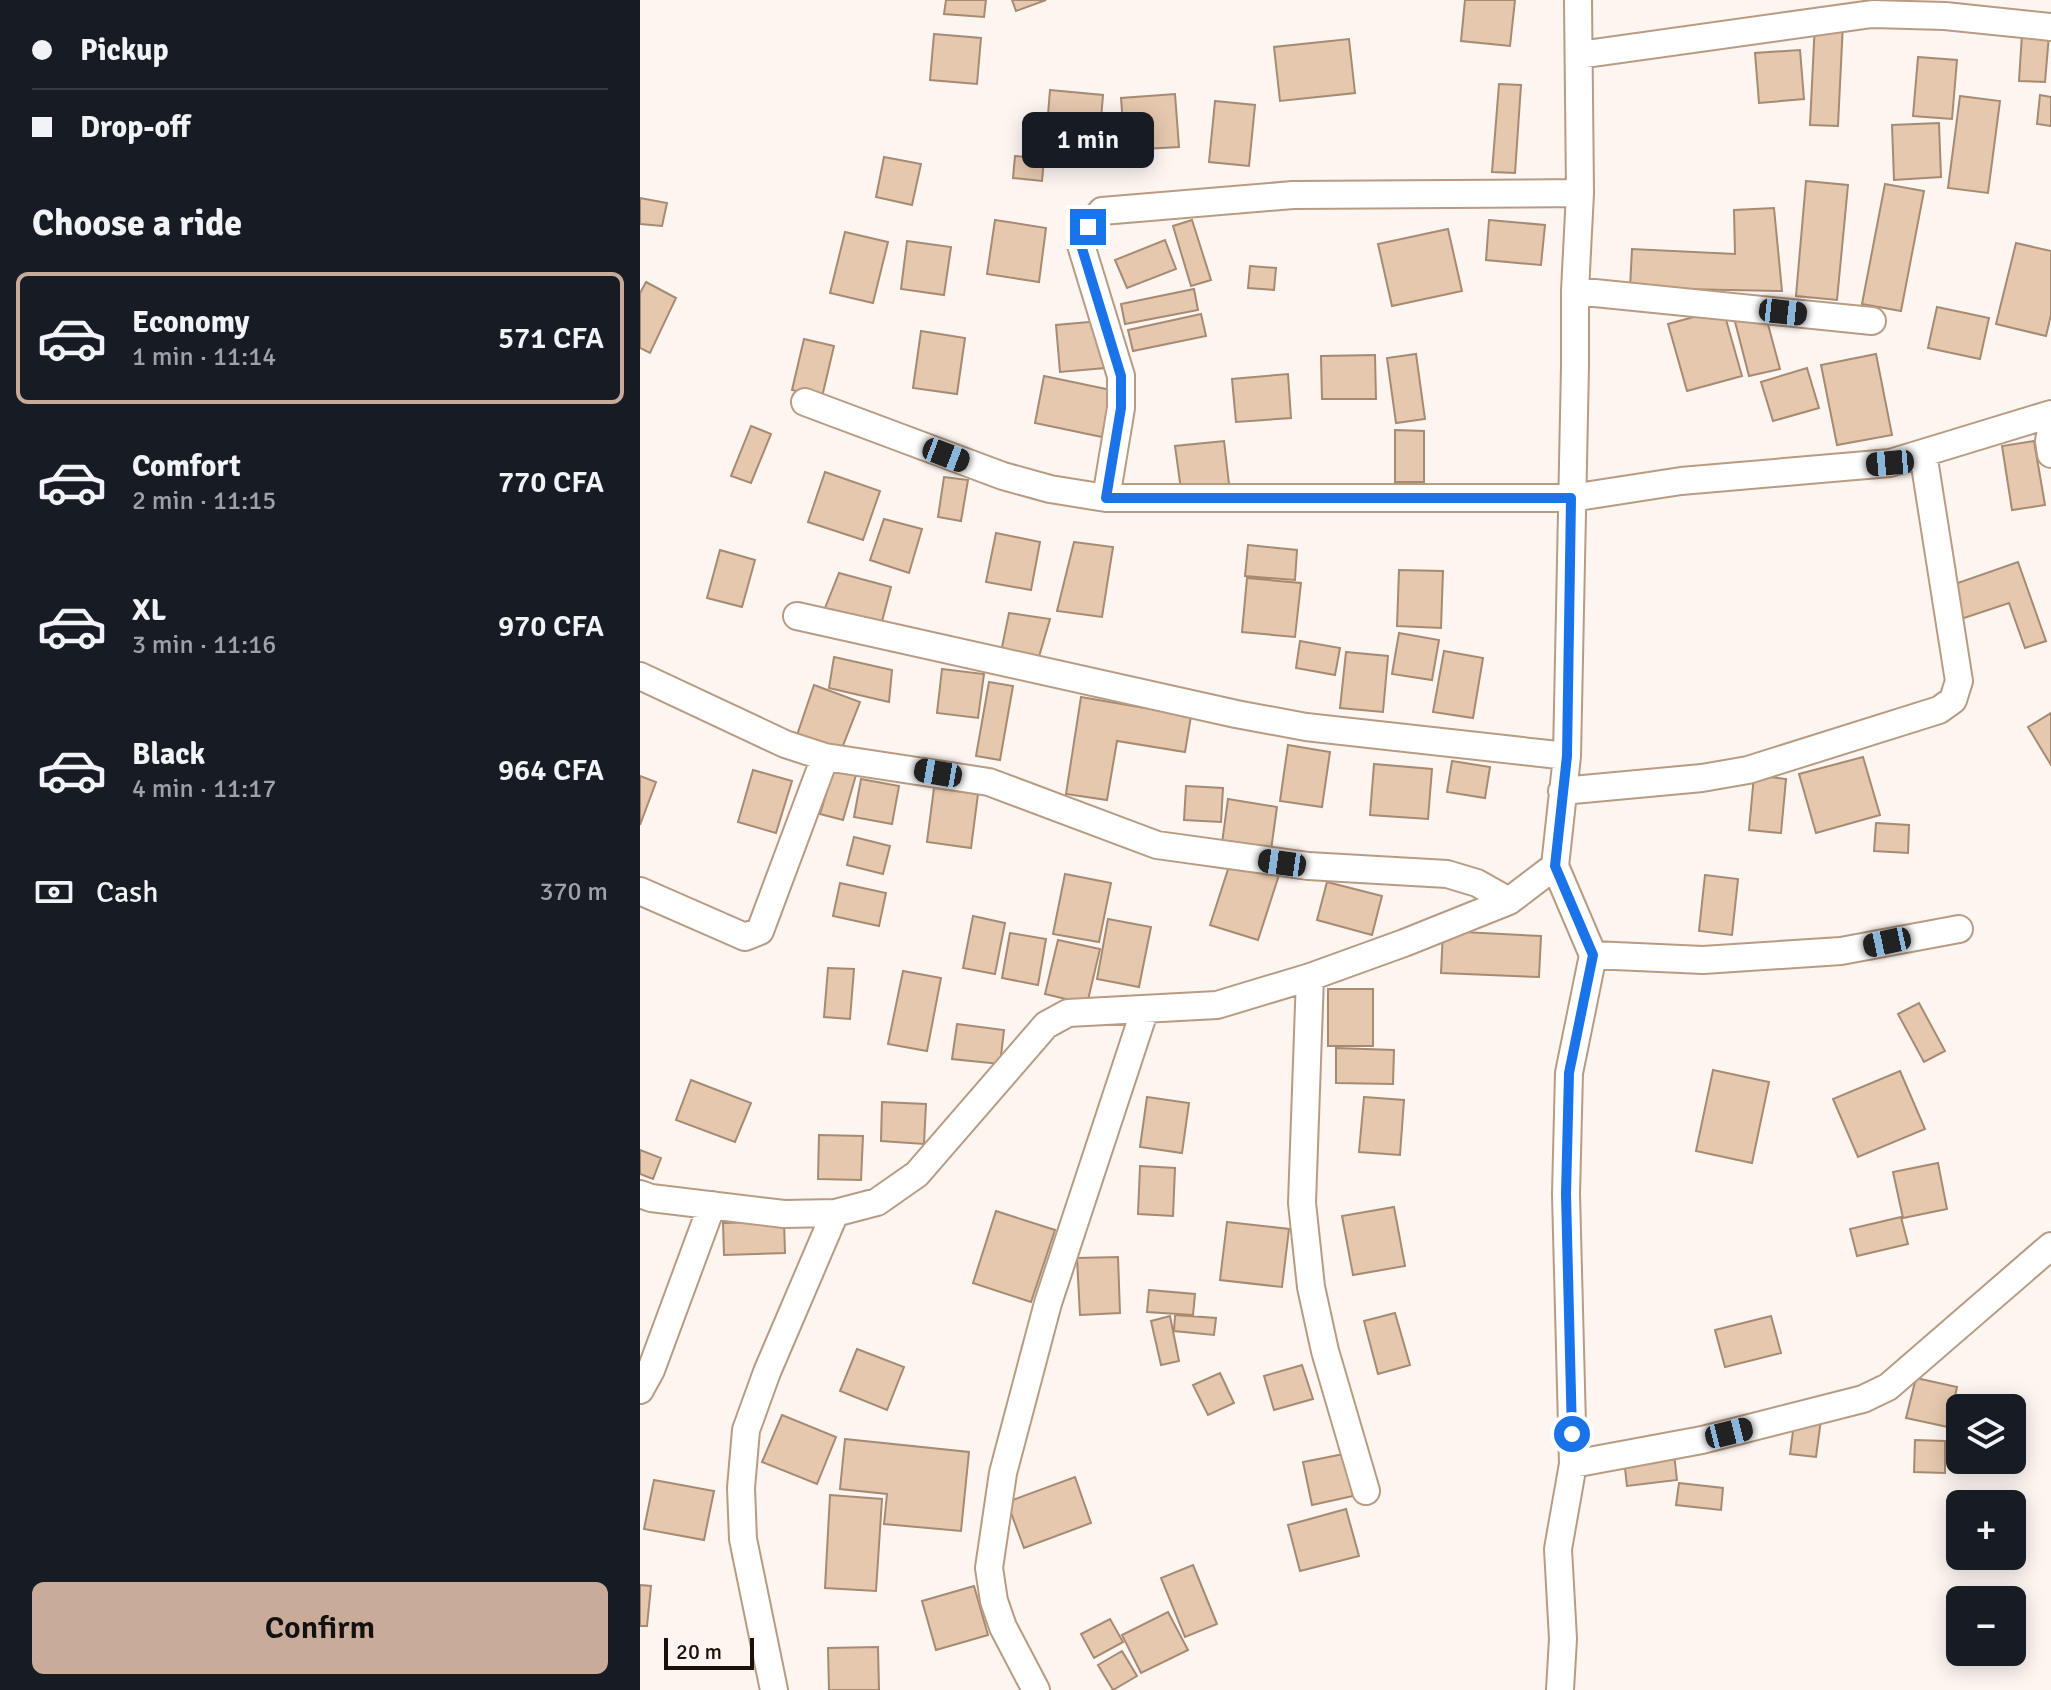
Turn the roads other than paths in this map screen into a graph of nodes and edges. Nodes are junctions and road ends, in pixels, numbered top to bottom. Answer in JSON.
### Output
{"nodes":[{"id":1,"x":1578,"y":0,"type":"edge"},
{"id":2,"x":2051,"y":27,"type":"edge"},
{"id":3,"x":1579,"y":55,"type":"junction"},
{"id":4,"x":1580,"y":193,"type":"junction"},
{"id":5,"x":1575,"y":291,"type":"junction"},
{"id":6,"x":1872,"y":321,"type":"dead end"},
{"id":7,"x":805,"y":402,"type":"dead end"},
{"id":8,"x":2051,"y":414,"type":"edge"},
{"id":9,"x":2051,"y":430,"type":"edge"},
{"id":10,"x":1923,"y":453,"type":"junction"},
{"id":11,"x":2051,"y":454,"type":"edge"},
{"id":12,"x":1106,"y":498,"type":"junction"},
{"id":13,"x":1571,"y":498,"type":"junction"},
{"id":14,"x":797,"y":616,"type":"dead end"},
{"id":15,"x":640,"y":676,"type":"edge"},
{"id":16,"x":1567,"y":756,"type":"junction"},
{"id":17,"x":825,"y":757,"type":"junction"},
{"id":18,"x":1562,"y":791,"type":"junction"},
{"id":19,"x":1555,"y":866,"type":"junction"},
{"id":20,"x":640,"y":891,"type":"edge"},
{"id":21,"x":1509,"y":901,"type":"junction"},
{"id":22,"x":1959,"y":929,"type":"dead end"},
{"id":23,"x":1593,"y":955,"type":"junction"},
{"id":24,"x":1310,"y":977,"type":"junction"},
{"id":25,"x":1145,"y":1009,"type":"junction"},
{"id":26,"x":640,"y":1194,"type":"edge"},
{"id":27,"x":712,"y":1205,"type":"junction"},
{"id":28,"x":835,"y":1213,"type":"junction"},
{"id":29,"x":2051,"y":1246,"type":"edge"},
{"id":30,"x":640,"y":1390,"type":"edge"},
{"id":31,"x":1573,"y":1464,"type":"junction"},
{"id":32,"x":1366,"y":1491,"type":"dead end"},
{"id":33,"x":774,"y":1690,"type":"edge"},
{"id":34,"x":1036,"y":1690,"type":"edge"},
{"id":35,"x":1560,"y":1690,"type":"edge"}],
"edges":[{"from":1,"to":3,"type":"street"},
{"from":2,"to":3,"type":"street"},
{"from":3,"to":4,"type":"street"},
{"from":4,"to":5,"type":"street"},
{"from":4,"to":12,"type":"street"},
{"from":5,"to":6,"type":"street"},
{"from":5,"to":13,"type":"street"},
{"from":7,"to":12,"type":"street"},
{"from":8,"to":10,"type":"street"},
{"from":9,"to":11,"type":"street"},
{"from":10,"to":13,"type":"street"},
{"from":10,"to":18,"type":"street"},
{"from":12,"to":13,"type":"street"},
{"from":13,"to":16,"type":"street"},
{"from":14,"to":16,"type":"street"},
{"from":15,"to":17,"type":"street"},
{"from":16,"to":18,"type":"street"},
{"from":17,"to":20,"type":"street"},
{"from":17,"to":21,"type":"street"},
{"from":18,"to":19,"type":"street"},
{"from":19,"to":21,"type":"street"},
{"from":19,"to":23,"type":"street"},
{"from":21,"to":24,"type":"street"},
{"from":22,"to":23,"type":"street"},
{"from":23,"to":31,"type":"street"},
{"from":24,"to":25,"type":"street"},
{"from":24,"to":32,"type":"street"},
{"from":25,"to":28,"type":"street"},
{"from":25,"to":34,"type":"street"},
{"from":26,"to":27,"type":"street"},
{"from":27,"to":28,"type":"street"},
{"from":27,"to":30,"type":"street"},
{"from":28,"to":33,"type":"street"},
{"from":29,"to":31,"type":"street"},
{"from":31,"to":35,"type":"street"}]}
